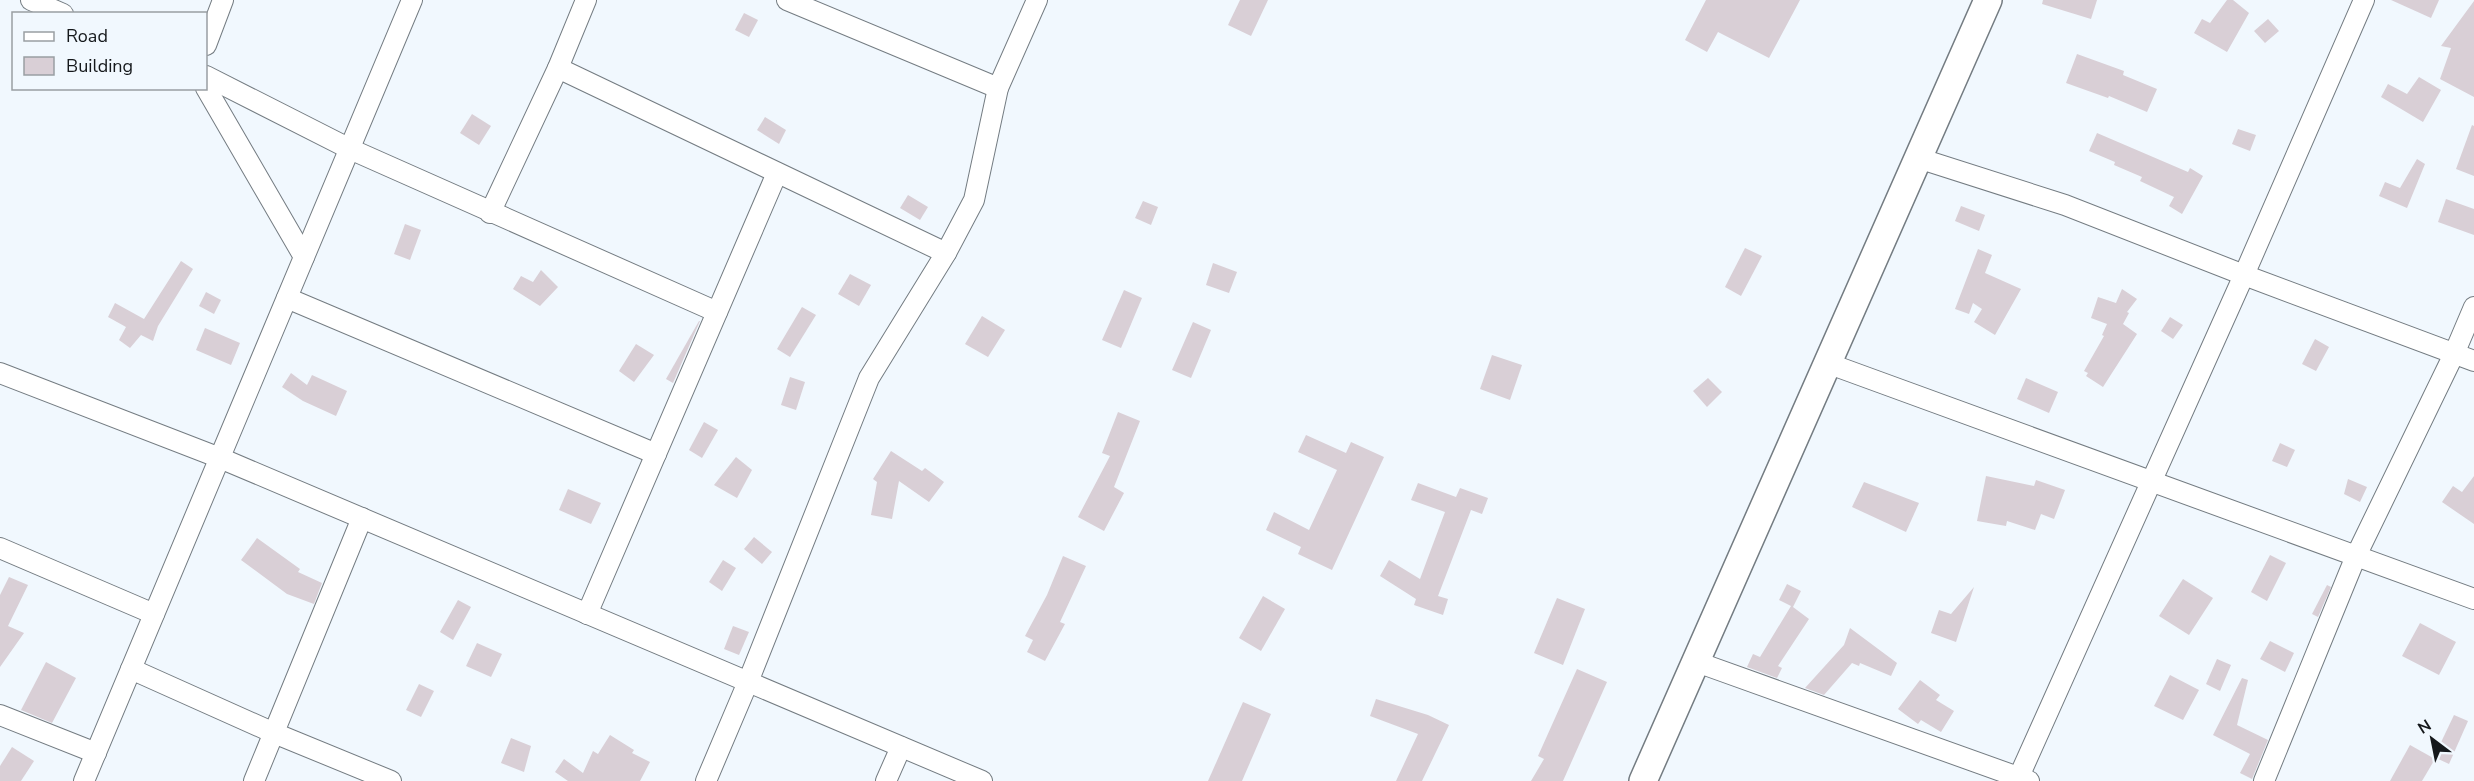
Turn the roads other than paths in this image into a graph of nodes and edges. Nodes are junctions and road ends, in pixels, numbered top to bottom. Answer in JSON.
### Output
{"nodes":[{"id":1,"x":31,"y":0,"type":"edge"},
{"id":2,"x":223,"y":0,"type":"edge"},
{"id":3,"x":412,"y":0,"type":"edge"},
{"id":4,"x":586,"y":0,"type":"edge"},
{"id":5,"x":787,"y":0,"type":"edge"},
{"id":6,"x":1036,"y":0,"type":"edge"},
{"id":7,"x":1988,"y":0,"type":"edge"},
{"id":8,"x":2364,"y":0,"type":"edge"},
{"id":9,"x":58,"y":12,"type":"edge"},
{"id":10,"x":207,"y":42,"type":"edge"},
{"id":11,"x":558,"y":68,"type":"junction"},
{"id":12,"x":207,"y":77,"type":"edge"},
{"id":13,"x":998,"y":88,"type":"junction"},
{"id":14,"x":207,"y":90,"type":"edge"},
{"id":15,"x":350,"y":149,"type":"junction"},
{"id":16,"x":1918,"y":158,"type":"junction"},
{"id":17,"x":777,"y":173,"type":"junction"},
{"id":18,"x":490,"y":213,"type":"junction"},
{"id":19,"x":946,"y":253,"type":"junction"},
{"id":20,"x":304,"y":257,"type":"junction"},
{"id":21,"x":2244,"y":275,"type":"junction"},
{"id":22,"x":287,"y":298,"type":"junction"},
{"id":23,"x":2474,"y":307,"type":"edge"},
{"id":24,"x":717,"y":312,"type":"junction"},
{"id":25,"x":2454,"y":354,"type":"junction"},
{"id":26,"x":2474,"y":361,"type":"edge"},
{"id":27,"x":1827,"y":363,"type":"junction"},
{"id":28,"x":0,"y":373,"type":"edge"},
{"id":29,"x":656,"y":454,"type":"junction"},
{"id":30,"x":219,"y":458,"type":"junction"},
{"id":31,"x":2151,"y":481,"type":"junction"},
{"id":32,"x":362,"y":518,"type":"junction"},
{"id":33,"x":0,"y":548,"type":"edge"},
{"id":34,"x":2356,"y":556,"type":"junction"},
{"id":35,"x":2474,"y":599,"type":"edge"},
{"id":36,"x":154,"y":614,"type":"junction"},
{"id":37,"x":587,"y":614,"type":"junction"},
{"id":38,"x":1694,"y":661,"type":"junction"},
{"id":39,"x":131,"y":669,"type":"junction"},
{"id":40,"x":748,"y":682,"type":"junction"},
{"id":41,"x":0,"y":715,"type":"edge"},
{"id":42,"x":274,"y":733,"type":"junction"},
{"id":43,"x":901,"y":747,"type":"junction"},
{"id":44,"x":96,"y":753,"type":"junction"},
{"id":45,"x":2022,"y":780,"type":"edge"},
{"id":46,"x":84,"y":781,"type":"edge"},
{"id":47,"x":254,"y":781,"type":"edge"},
{"id":48,"x":391,"y":781,"type":"edge"},
{"id":49,"x":706,"y":781,"type":"edge"},
{"id":50,"x":886,"y":781,"type":"edge"},
{"id":51,"x":982,"y":781,"type":"edge"},
{"id":52,"x":1643,"y":781,"type":"edge"},
{"id":53,"x":2264,"y":781,"type":"edge"}],
"edges":[{"from":1,"to":9,"type":"street"},
{"from":2,"to":10,"type":"street"},
{"from":3,"to":15,"type":"street"},
{"from":4,"to":11,"type":"street"},
{"from":5,"to":13,"type":"street"},
{"from":6,"to":13,"type":"street"},
{"from":7,"to":16,"type":"main road"},
{"from":8,"to":21,"type":"street"},
{"from":11,"to":17,"type":"street"},
{"from":11,"to":18,"type":"street"},
{"from":12,"to":15,"type":"street"},
{"from":13,"to":19,"type":"street"},
{"from":14,"to":20,"type":"street"},
{"from":15,"to":18,"type":"street"},
{"from":15,"to":20,"type":"street"},
{"from":16,"to":21,"type":"street"},
{"from":16,"to":27,"type":"main road"},
{"from":17,"to":19,"type":"street"},
{"from":17,"to":24,"type":"street"},
{"from":18,"to":24,"type":"street"},
{"from":19,"to":40,"type":"street"},
{"from":20,"to":22,"type":"street"},
{"from":21,"to":25,"type":"street"},
{"from":21,"to":31,"type":"street"},
{"from":22,"to":29,"type":"street"},
{"from":22,"to":30,"type":"street"},
{"from":23,"to":25,"type":"street"},
{"from":24,"to":29,"type":"street"},
{"from":25,"to":26,"type":"street"},
{"from":25,"to":34,"type":"street"},
{"from":27,"to":31,"type":"street"},
{"from":27,"to":38,"type":"main road"},
{"from":28,"to":30,"type":"street"},
{"from":29,"to":37,"type":"street"},
{"from":30,"to":32,"type":"street"},
{"from":30,"to":36,"type":"street"},
{"from":31,"to":34,"type":"street"},
{"from":31,"to":45,"type":"street"},
{"from":32,"to":37,"type":"street"},
{"from":32,"to":42,"type":"street"},
{"from":33,"to":36,"type":"street"},
{"from":34,"to":35,"type":"street"},
{"from":34,"to":53,"type":"street"},
{"from":36,"to":39,"type":"street"},
{"from":37,"to":40,"type":"street"},
{"from":38,"to":45,"type":"street"},
{"from":38,"to":52,"type":"main road"},
{"from":39,"to":42,"type":"street"},
{"from":39,"to":44,"type":"street"},
{"from":40,"to":43,"type":"street"},
{"from":40,"to":49,"type":"street"},
{"from":41,"to":44,"type":"street"},
{"from":42,"to":47,"type":"street"},
{"from":42,"to":48,"type":"street"},
{"from":43,"to":50,"type":"street"},
{"from":43,"to":51,"type":"street"},
{"from":44,"to":46,"type":"street"}]}
